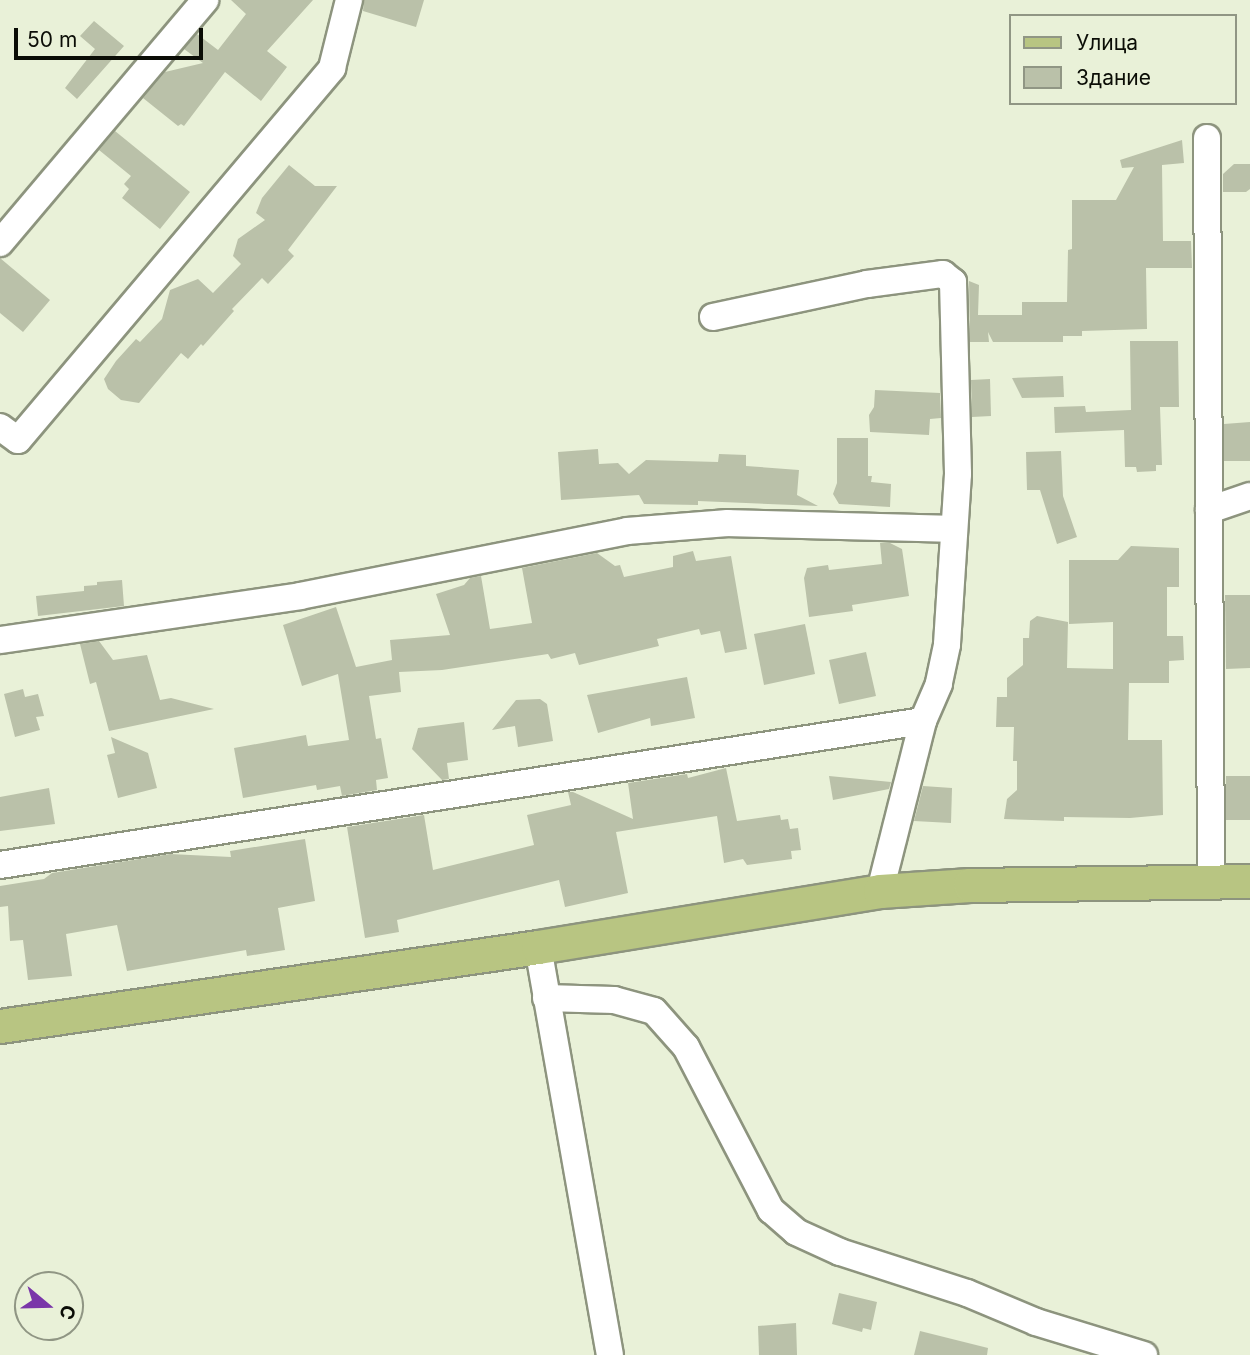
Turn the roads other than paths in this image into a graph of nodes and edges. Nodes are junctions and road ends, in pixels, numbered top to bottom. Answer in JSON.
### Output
{"nodes":[{"id":1,"x":205,"y":0,"type":"edge"},
{"id":2,"x":349,"y":0,"type":"edge"},
{"id":3,"x":1207,"y":138,"type":"dead end"},
{"id":4,"x":0,"y":243,"type":"edge"},
{"id":5,"x":713,"y":317,"type":"dead end"},
{"id":6,"x":0,"y":427,"type":"edge"},
{"id":7,"x":1250,"y":496,"type":"edge"},
{"id":8,"x":1209,"y":510,"type":"junction"},
{"id":9,"x":954,"y":529,"type":"junction"},
{"id":10,"x":0,"y":640,"type":"edge"},
{"id":11,"x":923,"y":721,"type":"junction"},
{"id":12,"x":0,"y":865,"type":"edge"},
{"id":13,"x":1250,"y":881,"type":"edge"},
{"id":14,"x":1212,"y":882,"type":"junction"},
{"id":15,"x":880,"y":891,"type":"junction"},
{"id":16,"x":538,"y":947,"type":"junction"},
{"id":17,"x":546,"y":999,"type":"junction"},
{"id":18,"x":0,"y":1026,"type":"edge"},
{"id":19,"x":610,"y":1355,"type":"edge"},
{"id":20,"x":1144,"y":1355,"type":"edge"}],
"edges":[{"from":1,"to":4,"type":"street"},
{"from":2,"to":6,"type":"street"},
{"from":3,"to":8,"type":"street"},
{"from":5,"to":9,"type":"street"},
{"from":7,"to":8,"type":"street"},
{"from":8,"to":14,"type":"street"},
{"from":9,"to":10,"type":"street"},
{"from":9,"to":11,"type":"street"},
{"from":11,"to":12,"type":"street"},
{"from":11,"to":15,"type":"street"},
{"from":13,"to":14,"type":"main road"},
{"from":14,"to":15,"type":"main road"},
{"from":15,"to":16,"type":"main road"},
{"from":16,"to":17,"type":"street"},
{"from":16,"to":18,"type":"main road"},
{"from":17,"to":19,"type":"street"},
{"from":17,"to":20,"type":"street"}]}
